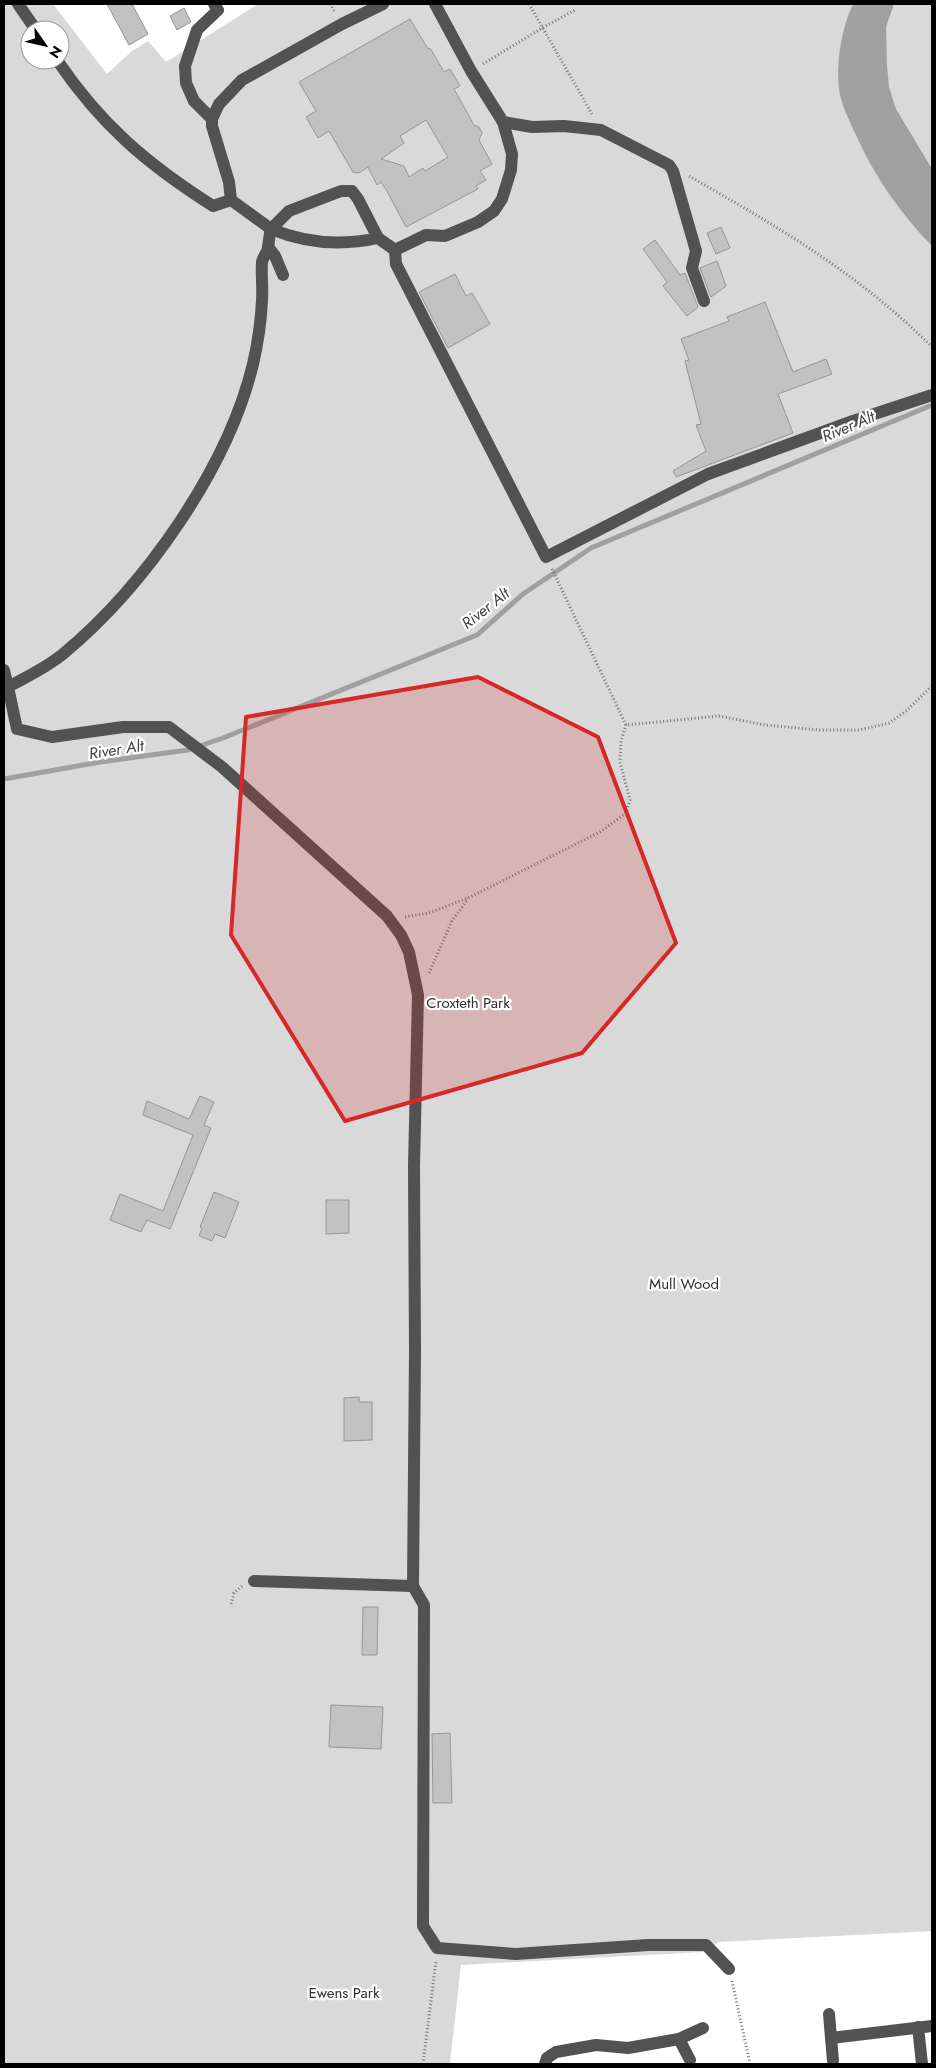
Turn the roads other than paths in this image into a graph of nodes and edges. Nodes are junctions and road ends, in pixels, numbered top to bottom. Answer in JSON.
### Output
{"nodes":[{"id":1,"x":18,"y":4,"type":"edge"},
{"id":2,"x":214,"y":4,"type":"edge"},
{"id":3,"x":383,"y":4,"type":"edge"},
{"id":4,"x":435,"y":4,"type":"edge"},
{"id":5,"x":29,"y":20,"type":"edge"},
{"id":6,"x":64,"y":70,"type":"edge"},
{"id":7,"x":212,"y":119,"type":"junction"},
{"id":8,"x":503,"y":122,"type":"junction"},
{"id":9,"x":231,"y":200,"type":"junction"},
{"id":10,"x":271,"y":229,"type":"junction"},
{"id":11,"x":378,"y":238,"type":"junction"},
{"id":12,"x":268,"y":247,"type":"junction"},
{"id":13,"x":395,"y":250,"type":"junction"},
{"id":14,"x":283,"y":275,"type":"dead end"},
{"id":15,"x":704,"y":301,"type":"dead end"},
{"id":16,"x":932,"y":395,"type":"edge"},
{"id":17,"x":4,"y":670,"type":"edge"},
{"id":18,"x":6,"y":687,"type":"edge"},
{"id":19,"x":254,"y":1581,"type":"road end"},
{"id":20,"x":413,"y":1586,"type":"junction"},
{"id":21,"x":729,"y":1969,"type":"road end"},
{"id":22,"x":829,"y":2014,"type":"dead end"},
{"id":23,"x":932,"y":2026,"type":"edge"},
{"id":24,"x":918,"y":2027,"type":"junction"},
{"id":25,"x":703,"y":2028,"type":"dead end"},
{"id":26,"x":831,"y":2038,"type":"junction"},
{"id":27,"x":679,"y":2039,"type":"junction"},
{"id":28,"x":690,"y":2060,"type":"dead end"},
{"id":29,"x":834,"y":2061,"type":"dead end"},
{"id":30,"x":546,"y":2064,"type":"edge"},
{"id":31,"x":922,"y":2064,"type":"edge"}],
"edges":[{"from":1,"to":5,"type":"street"},
{"from":2,"to":7,"type":"street"},
{"from":3,"to":7,"type":"street"},
{"from":4,"to":8,"type":"street"},
{"from":6,"to":9,"type":"street"},
{"from":7,"to":9,"type":"street"},
{"from":8,"to":13,"type":"street"},
{"from":8,"to":15,"type":"street"},
{"from":9,"to":10,"type":"street"},
{"from":10,"to":11,"type":"street"},
{"from":10,"to":11,"type":"street"},
{"from":10,"to":12,"type":"street"},
{"from":11,"to":13,"type":"street"},
{"from":12,"to":14,"type":"street"},
{"from":12,"to":18,"type":"street"},
{"from":13,"to":16,"type":"street"},
{"from":17,"to":18,"type":"street"},
{"from":18,"to":20,"type":"street"},
{"from":19,"to":20,"type":"street"},
{"from":20,"to":21,"type":"street"},
{"from":22,"to":26,"type":"street"},
{"from":23,"to":24,"type":"street"},
{"from":24,"to":26,"type":"street"},
{"from":24,"to":31,"type":"street"},
{"from":25,"to":27,"type":"street"},
{"from":26,"to":29,"type":"street"},
{"from":27,"to":28,"type":"street"},
{"from":27,"to":30,"type":"street"}]}
